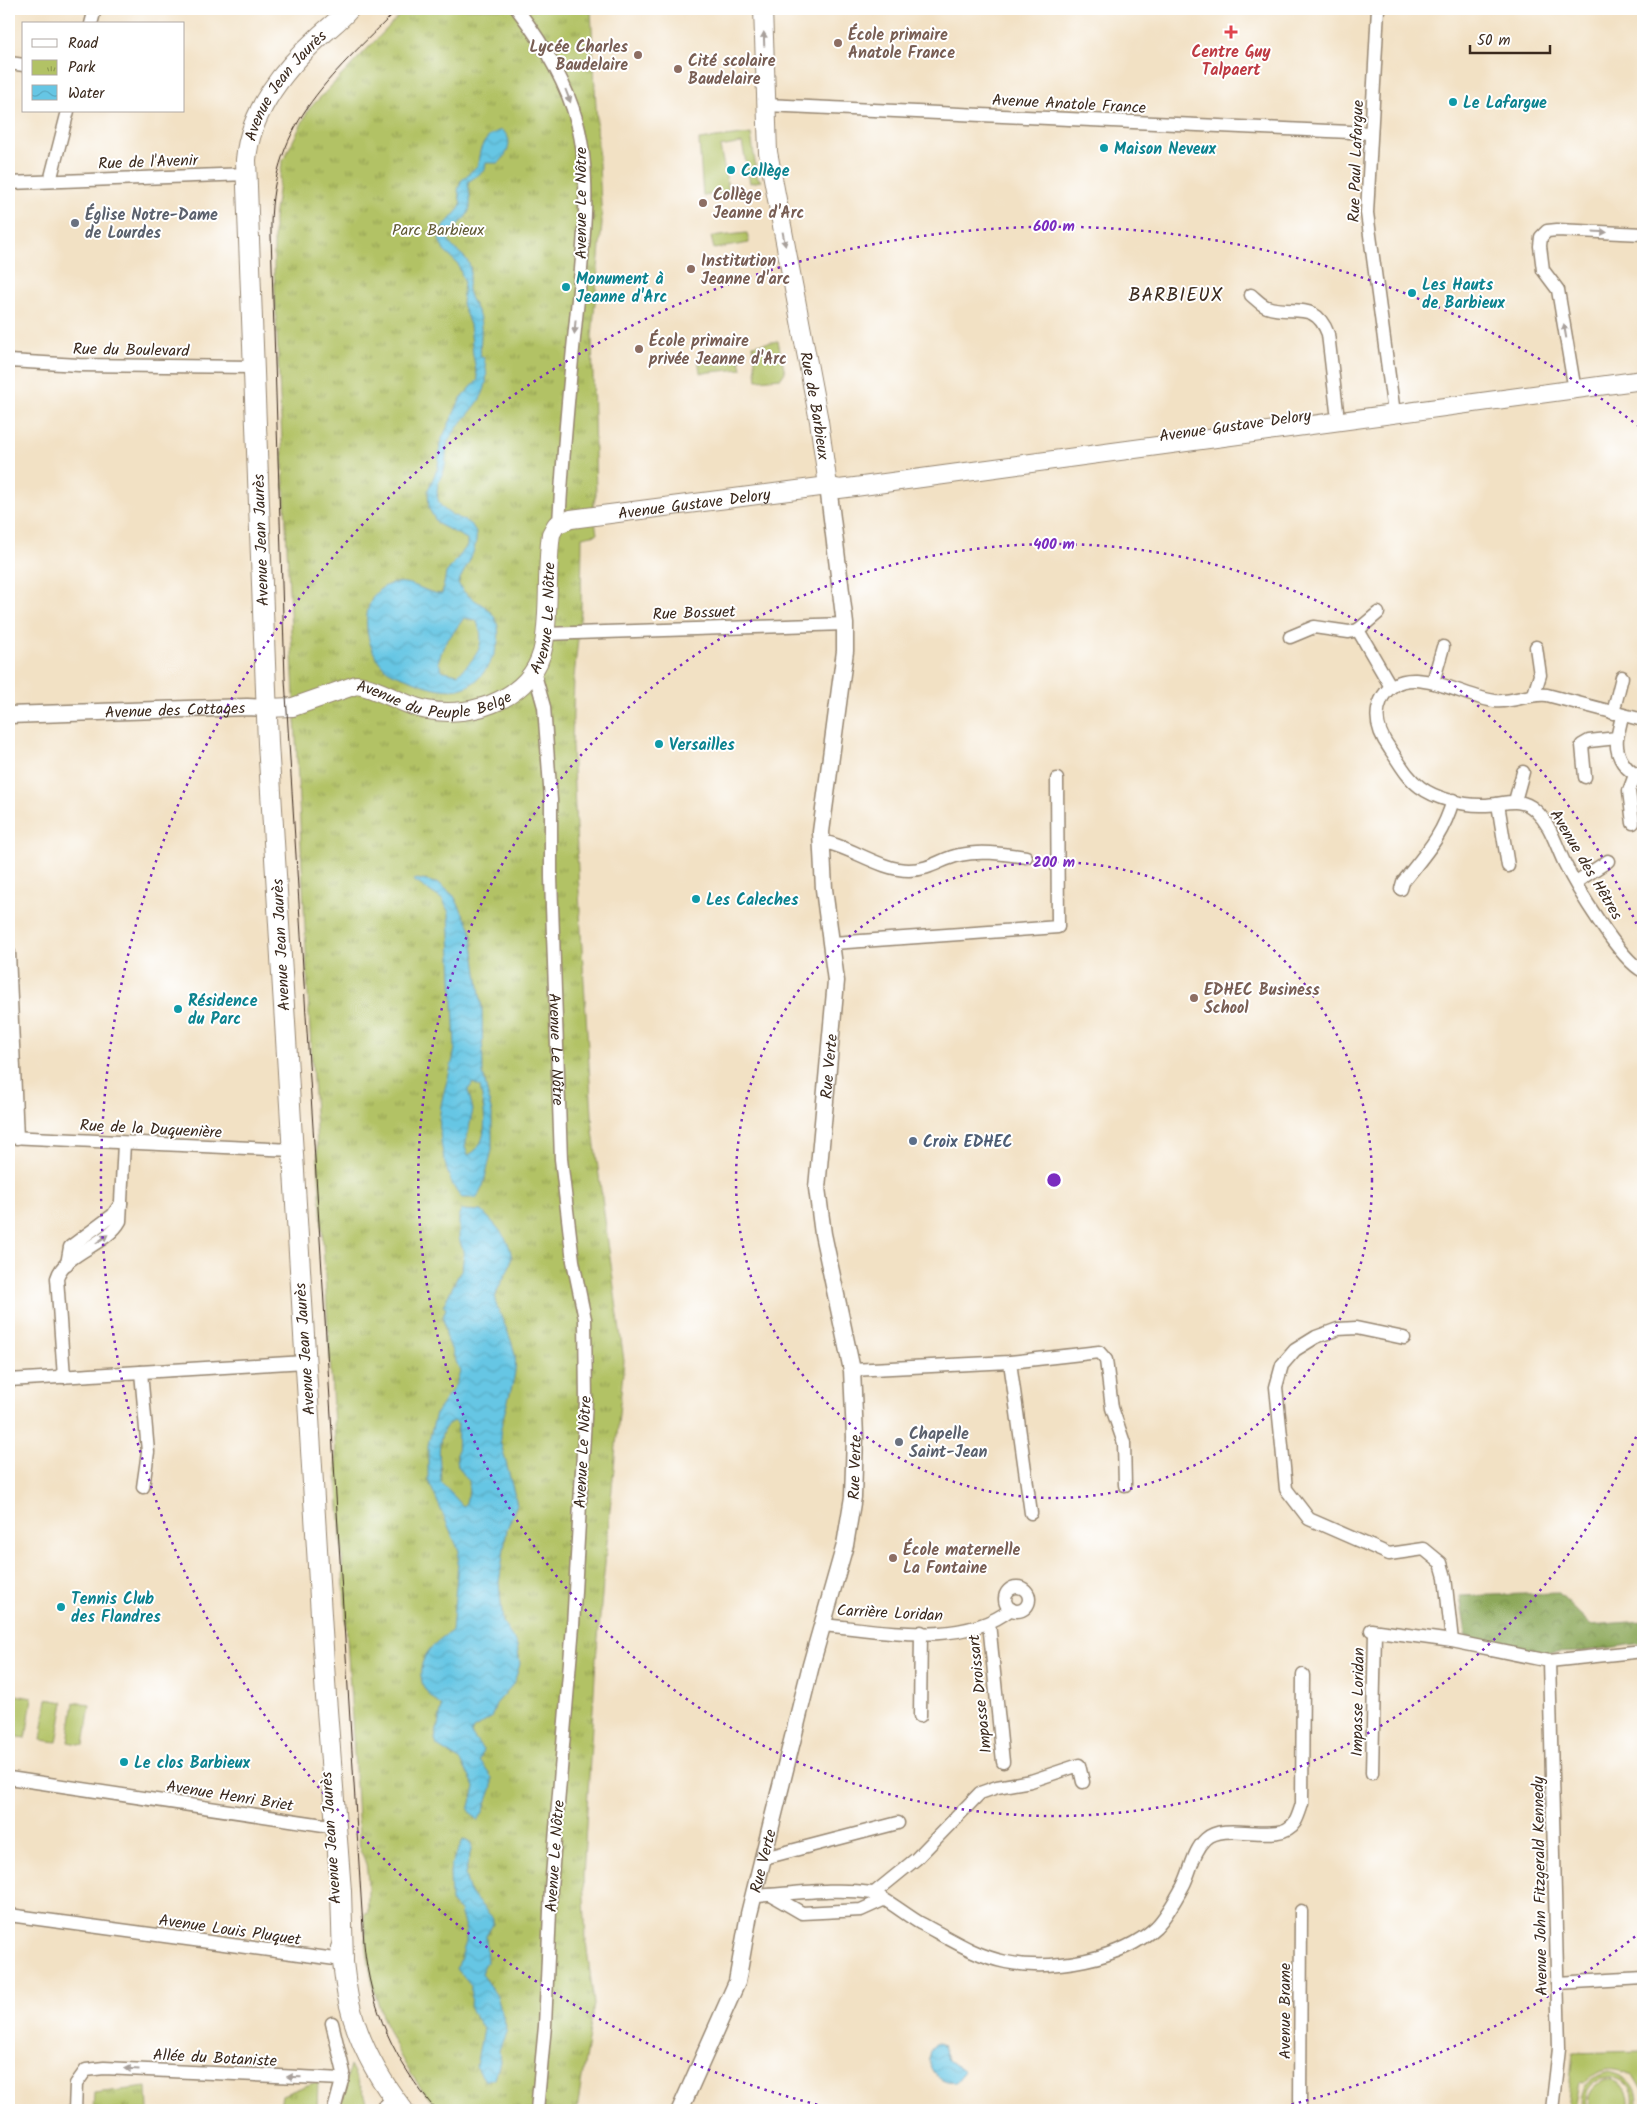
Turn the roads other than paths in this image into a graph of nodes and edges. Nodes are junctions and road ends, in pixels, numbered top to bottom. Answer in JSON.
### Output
{"nodes":[{"id":1,"x":95,"y":9,"type":"edge"},
{"id":2,"x":349,"y":9,"type":"edge"},
{"id":3,"x":362,"y":9,"type":"edge"},
{"id":4,"x":517,"y":9,"type":"edge"},
{"id":5,"x":763,"y":9,"type":"edge"},
{"id":6,"x":1378,"y":9,"type":"edge"},
{"id":7,"x":92,"y":22,"type":"edge"},
{"id":8,"x":9,"y":63,"type":"edge"},
{"id":9,"x":22,"y":65,"type":"edge"},
{"id":10,"x":766,"y":105,"type":"junction"},
{"id":11,"x":68,"y":112,"type":"edge"},
{"id":12,"x":1372,"y":133,"type":"junction"},
{"id":13,"x":247,"y":174,"type":"junction"},
{"id":14,"x":50,"y":181,"type":"junction"},
{"id":15,"x":9,"y":183,"type":"edge"},
{"id":16,"x":1643,"y":234,"type":"edge"},
{"id":17,"x":1251,"y":295,"type":"dead end"},
{"id":18,"x":9,"y":361,"type":"edge"},
{"id":19,"x":253,"y":367,"type":"junction"},
{"id":20,"x":1643,"y":370,"type":"edge"},
{"id":21,"x":1573,"y":379,"type":"junction"},
{"id":22,"x":1643,"y":380,"type":"edge"},
{"id":23,"x":1393,"y":408,"type":"junction"},
{"id":24,"x":1337,"y":411,"type":"junction"},
{"id":25,"x":828,"y":486,"type":"junction"},
{"id":26,"x":559,"y":523,"type":"junction"},
{"id":27,"x":1378,"y":613,"type":"dead end"},
{"id":28,"x":844,"y":624,"type":"junction"},
{"id":29,"x":1358,"y":630,"type":"junction"},
{"id":30,"x":545,"y":634,"type":"junction"},
{"id":31,"x":1290,"y":637,"type":"dead end"},
{"id":32,"x":1443,"y":647,"type":"dead end"},
{"id":33,"x":1536,"y":647,"type":"dead end"},
{"id":34,"x":534,"y":671,"type":"junction"},
{"id":35,"x":1622,"y":677,"type":"dead end"},
{"id":36,"x":1433,"y":682,"type":"junction"},
{"id":37,"x":1391,"y":687,"type":"junction"},
{"id":38,"x":1534,"y":694,"type":"junction"},
{"id":39,"x":266,"y":708,"type":"junction"},
{"id":40,"x":1618,"y":715,"type":"junction"},
{"id":41,"x":9,"y":716,"type":"edge"},
{"id":42,"x":1643,"y":720,"type":"edge"},
{"id":43,"x":1616,"y":738,"type":"junction"},
{"id":44,"x":1523,"y":772,"type":"dead end"},
{"id":45,"x":1639,"y":776,"type":"edge"},
{"id":46,"x":1585,"y":777,"type":"dead end"},
{"id":47,"x":1056,"y":779,"type":"dead end"},
{"id":48,"x":1453,"y":800,"type":"junction"},
{"id":49,"x":1515,"y":801,"type":"junction"},
{"id":50,"x":1498,"y":804,"type":"junction"},
{"id":51,"x":824,"y":805,"type":"joint"},
{"id":52,"x":1632,"y":823,"type":"dead end"},
{"id":53,"x":821,"y":841,"type":"junction"},
{"id":54,"x":1026,"y":857,"type":"dead end"},
{"id":55,"x":1608,"y":861,"type":"dead end"},
{"id":56,"x":1508,"y":866,"type":"dead end"},
{"id":57,"x":1576,"y":882,"type":"junction"},
{"id":58,"x":1400,"y":889,"type":"dead end"},
{"id":59,"x":832,"y":943,"type":"junction"},
{"id":60,"x":9,"y":952,"type":"edge"},
{"id":61,"x":1643,"y":971,"type":"edge"},
{"id":62,"x":13,"y":1138,"type":"edge"},
{"id":63,"x":124,"y":1143,"type":"junction"},
{"id":64,"x":292,"y":1150,"type":"junction"},
{"id":65,"x":1404,"y":1338,"type":"dead end"},
{"id":66,"x":305,"y":1362,"type":"junction"},
{"id":67,"x":1010,"y":1362,"type":"junction"},
{"id":68,"x":852,"y":1370,"type":"junction"},
{"id":69,"x":141,"y":1372,"type":"junction"},
{"id":70,"x":64,"y":1377,"type":"junction"},
{"id":71,"x":9,"y":1380,"type":"edge"},
{"id":72,"x":1125,"y":1485,"type":"dead end"},
{"id":73,"x":143,"y":1487,"type":"dead end"},
{"id":74,"x":1031,"y":1512,"type":"dead end"},
{"id":75,"x":1011,"y":1609,"type":"dead end"},
{"id":76,"x":989,"y":1623,"type":"junction"},
{"id":77,"x":823,"y":1625,"type":"junction"},
{"id":78,"x":921,"y":1632,"type":"junction"},
{"id":79,"x":1452,"y":1641,"type":"junction"},
{"id":80,"x":1643,"y":1652,"type":"edge"},
{"id":81,"x":1549,"y":1661,"type":"junction"},
{"id":82,"x":1303,"y":1675,"type":"dead end"},
{"id":83,"x":920,"y":1716,"type":"dead end"},
{"id":84,"x":1003,"y":1762,"type":"dead end"},
{"id":85,"x":1372,"y":1773,"type":"dead end"},
{"id":86,"x":9,"y":1778,"type":"edge"},
{"id":87,"x":1083,"y":1782,"type":"dead end"},
{"id":88,"x":898,"y":1823,"type":"dead end"},
{"id":89,"x":333,"y":1827,"type":"junction"},
{"id":90,"x":764,"y":1858,"type":"junction"},
{"id":91,"x":762,"y":1895,"type":"junction"},
{"id":92,"x":878,"y":1897,"type":"junction"},
{"id":93,"x":1300,"y":1912,"type":"dead end"},
{"id":94,"x":9,"y":1915,"type":"edge"},
{"id":95,"x":343,"y":1960,"type":"junction"},
{"id":96,"x":1643,"y":1978,"type":"edge"},
{"id":97,"x":1557,"y":1983,"type":"junction"},
{"id":98,"x":332,"y":2023,"type":"dead end"},
{"id":99,"x":343,"y":2079,"type":"junction"},
{"id":100,"x":392,"y":2106,"type":"edge"},
{"id":101,"x":75,"y":2110,"type":"edge"},
{"id":102,"x":334,"y":2110,"type":"edge"},
{"id":103,"x":537,"y":2110,"type":"edge"},
{"id":104,"x":680,"y":2110,"type":"edge"},
{"id":105,"x":1300,"y":2110,"type":"edge"},
{"id":106,"x":1552,"y":2110,"type":"edge"}],
"edges":[{"from":1,"to":7,"type":"street"},
{"from":2,"to":13,"type":"main road","name":"Avenue Jean Jaurès"},
{"from":3,"to":13,"type":"main road","name":"Avenue Jean Jaurès"},
{"from":4,"to":26,"type":"street","name":"Avenue Le Nôtre","one_way":true},
{"from":10,"to":5,"type":"main road","name":"Rue de Barbieux","one_way":true},
{"from":6,"to":12,"type":"street","name":"Rue Paul Lafargue"},
{"from":8,"to":9,"type":"street"},
{"from":10,"to":12,"type":"street","name":"Avenue Anatole France"},
{"from":10,"to":25,"type":"main road","name":"Rue de Barbieux","one_way":true},
{"from":11,"to":14,"type":"street"},
{"from":12,"to":23,"type":"street","name":"Rue Paul Lafargue"},
{"from":13,"to":14,"type":"street","name":"Rue de l'Avenir"},
{"from":13,"to":19,"type":"main road","name":"Avenue Jean Jaurès"},
{"from":14,"to":15,"type":"street","name":"Rue de l'Avenir"},
{"from":21,"to":16,"type":"street","one_way":true},
{"from":17,"to":24,"type":"street"},
{"from":18,"to":19,"type":"street","name":"Rue du Boulevard"},
{"from":19,"to":39,"type":"main road","name":"Avenue Jean Jaurès"},
{"from":20,"to":21,"type":"main road","name":"Avenue Gustave Delory"},
{"from":21,"to":23,"type":"main road","name":"Avenue Gustave Delory"},
{"from":22,"to":23,"type":"main road","name":"Avenue Gustave Delory"},
{"from":23,"to":24,"type":"main road","name":"Avenue Gustave Delory"},
{"from":23,"to":25,"type":"main road","name":"Avenue Gustave Delory"},
{"from":24,"to":25,"type":"main road","name":"Avenue Gustave Delory"},
{"from":25,"to":26,"type":"main road","name":"Avenue Gustave Delory"},
{"from":25,"to":28,"type":"street","name":"Rue de Barbieux"},
{"from":26,"to":30,"type":"main road","name":"Avenue Le Nôtre"},
{"from":27,"to":29,"type":"street"},
{"from":28,"to":30,"type":"street","name":"Rue Bossuet"},
{"from":28,"to":51,"type":"street","name":"Rue de Barbieux"},
{"from":29,"to":31,"type":"street"},
{"from":29,"to":37,"type":"street"},
{"from":30,"to":34,"type":"main road","name":"Avenue Le Nôtre"},
{"from":32,"to":36,"type":"street"},
{"from":33,"to":38,"type":"street"},
{"from":34,"to":39,"type":"main road","name":"Avenue du Peuple Belge"},
{"from":34,"to":103,"type":"street","name":"Avenue Le Nôtre"},
{"from":35,"to":40,"type":"street"},
{"from":36,"to":37,"type":"street"},
{"from":36,"to":38,"type":"street"},
{"from":37,"to":48,"type":"street"},
{"from":38,"to":40,"type":"street"},
{"from":39,"to":41,"type":"street","name":"Avenue des Cottages"},
{"from":39,"to":64,"type":"main road","name":"Avenue Jean Jaurès"},
{"from":40,"to":42,"type":"street"},
{"from":40,"to":43,"type":"street"},
{"from":43,"to":45,"type":"street"},
{"from":43,"to":46,"type":"street"},
{"from":44,"to":49,"type":"street"},
{"from":45,"to":52,"type":"street"},
{"from":47,"to":59,"type":"street"},
{"from":48,"to":50,"type":"street"},
{"from":48,"to":58,"type":"street"},
{"from":49,"to":50,"type":"street"},
{"from":49,"to":57,"type":"street","name":"Avenue des Hêtres"},
{"from":50,"to":56,"type":"street"},
{"from":51,"to":53,"type":"street","name":"Rue Verte"},
{"from":53,"to":54,"type":"street"},
{"from":53,"to":59,"type":"street","name":"Rue Verte"},
{"from":55,"to":57,"type":"street"},
{"from":57,"to":61,"type":"street","name":"Avenue des Hêtres"},
{"from":59,"to":68,"type":"street","name":"Rue Verte"},
{"from":60,"to":62,"type":"street"},
{"from":62,"to":63,"type":"street","name":"Rue de la Duquenière"},
{"from":63,"to":64,"type":"street","name":"Rue de la Duquenière"},
{"from":63,"to":70,"type":"street"},
{"from":64,"to":66,"type":"main road","name":"Avenue Jean Jaurès"},
{"from":65,"to":79,"type":"street"},
{"from":66,"to":69,"type":"street"},
{"from":66,"to":89,"type":"main road","name":"Avenue Jean Jaurès"},
{"from":67,"to":68,"type":"street"},
{"from":67,"to":72,"type":"street"},
{"from":67,"to":74,"type":"street"},
{"from":68,"to":77,"type":"street","name":"Rue Verte"},
{"from":69,"to":70,"type":"street"},
{"from":69,"to":73,"type":"street"},
{"from":70,"to":71,"type":"street"},
{"from":75,"to":76,"type":"street","name":"Carrière Loridan"},
{"from":76,"to":78,"type":"street","name":"Carrière Loridan"},
{"from":76,"to":84,"type":"street","name":"Impasse Droissart"},
{"from":77,"to":78,"type":"street","name":"Carrière Loridan"},
{"from":77,"to":90,"type":"street","name":"Rue Verte"},
{"from":78,"to":83,"type":"street"},
{"from":79,"to":81,"type":"street"},
{"from":79,"to":85,"type":"street","name":"Impasse Loridan"},
{"from":80,"to":81,"type":"street"},
{"from":81,"to":97,"type":"street","name":"Avenue John Fitzgerald Kennedy"},
{"from":82,"to":92,"type":"street"},
{"from":86,"to":89,"type":"street","name":"Avenue Henri Briet"},
{"from":87,"to":92,"type":"street"},
{"from":88,"to":90,"type":"street"},
{"from":89,"to":95,"type":"main road","name":"Avenue Jean Jaurès"},
{"from":90,"to":91,"type":"street","name":"Rue Verte"},
{"from":91,"to":92,"type":"street"},
{"from":91,"to":92,"type":"street"},
{"from":91,"to":104,"type":"street","name":"Rue Verte"},
{"from":93,"to":105,"type":"street","name":"Avenue Brame"},
{"from":94,"to":95,"type":"street","name":"Avenue Louis Pluquet"},
{"from":95,"to":100,"type":"main road","name":"Avenue Jean Jaurès"},
{"from":96,"to":97,"type":"street"},
{"from":97,"to":106,"type":"street","name":"Avenue John Fitzgerald Kennedy"},
{"from":98,"to":99,"type":"street"},
{"from":99,"to":101,"type":"street","name":"Allée du Botaniste","one_way":true},
{"from":99,"to":102,"type":"street"}]}
